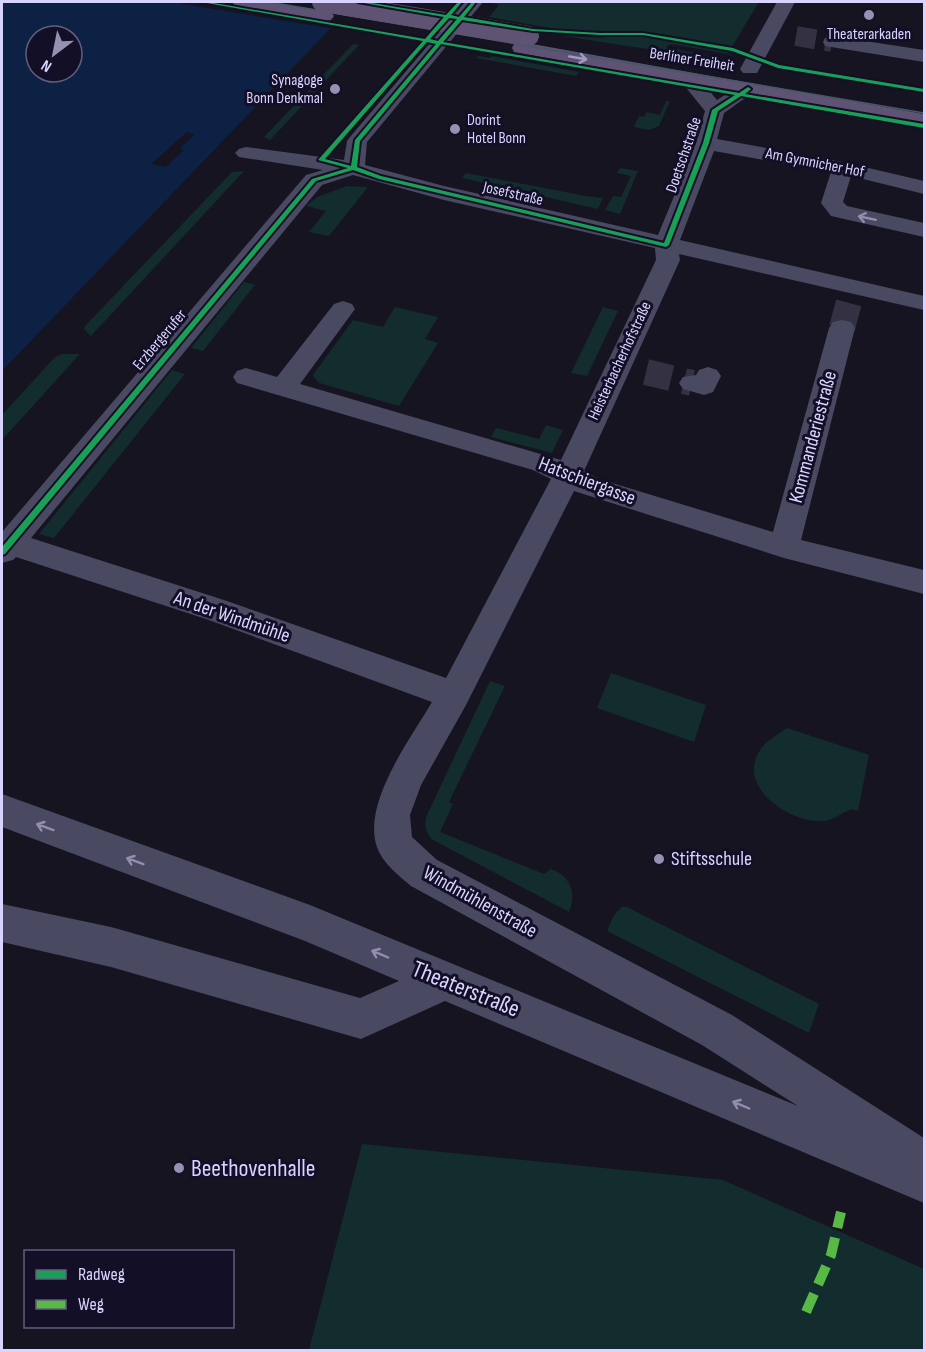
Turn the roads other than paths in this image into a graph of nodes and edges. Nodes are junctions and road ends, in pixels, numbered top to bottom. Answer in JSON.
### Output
{"nodes":[{"id":1,"x":240,"y":2,"type":"edge"},
{"id":2,"x":321,"y":2,"type":"edge"},
{"id":3,"x":474,"y":2,"type":"edge"},
{"id":4,"x":786,"y":2,"type":"edge"},
{"id":5,"x":525,"y":42,"type":"junction"},
{"id":6,"x":832,"y":42,"type":"tunnel mouth"},
{"id":7,"x":924,"y":56,"type":"edge"},
{"id":8,"x":689,"y":79,"type":"junction"},
{"id":9,"x":749,"y":79,"type":"junction"},
{"id":10,"x":924,"y":99,"type":"edge"},
{"id":11,"x":715,"y":110,"type":"junction"},
{"id":12,"x":924,"y":120,"type":"edge"},
{"id":13,"x":706,"y":143,"type":"junction"},
{"id":14,"x":246,"y":153,"type":"dead end"},
{"id":15,"x":354,"y":168,"type":"junction"},
{"id":16,"x":843,"y":168,"type":"junction"},
{"id":17,"x":924,"y":187,"type":"edge"},
{"id":18,"x":924,"y":230,"type":"edge"},
{"id":19,"x":666,"y":245,"type":"junction"},
{"id":20,"x":924,"y":303,"type":"edge"},
{"id":21,"x":848,"y":306,"type":"junction"},
{"id":22,"x":343,"y":309,"type":"dead end"},
{"id":23,"x":618,"y":366,"type":"junction"},
{"id":24,"x":646,"y":372,"type":"tunnel mouth"},
{"id":25,"x":246,"y":377,"type":"dead end"},
{"id":26,"x":284,"y":387,"type":"junction"},
{"id":27,"x":567,"y":476,"type":"junction"},
{"id":28,"x":784,"y":547,"type":"junction"},
{"id":29,"x":5,"y":548,"type":"edge"},
{"id":30,"x":924,"y":582,"type":"edge"},
{"id":31,"x":454,"y":695,"type":"junction"},
{"id":32,"x":2,"y":811,"type":"edge"},
{"id":33,"x":2,"y":923,"type":"edge"},
{"id":34,"x":443,"y":981,"type":"junction"},
{"id":35,"x":924,"y":1163,"type":"edge"},
{"id":36,"x":924,"y":1181,"type":"edge"}],
"edges":[{"from":1,"to":5,"type":"main road"},
{"from":2,"to":5,"type":"main road","bridge":true},
{"from":3,"to":15,"type":"street"},
{"from":4,"to":9,"type":"street"},
{"from":5,"to":8,"type":"main road","name":"Berliner Freiheit","one_way":true},
{"from":5,"to":9,"type":"main road","name":"Berliner Freiheit"},
{"from":6,"to":7,"type":"street"},
{"from":8,"to":9,"type":"main road","name":"Berliner Freiheit"},
{"from":8,"to":11,"type":"street","name":"Doetschstraße"},
{"from":9,"to":10,"type":"main road","name":"Berliner Freiheit"},
{"from":9,"to":11,"type":"street","name":"Doetschstraße"},
{"from":9,"to":12,"type":"main road","name":"Berliner Freiheit"},
{"from":11,"to":13,"type":"street","name":"Doetschstraße"},
{"from":13,"to":16,"type":"street","name":"Am Gymnicher Hof"},
{"from":13,"to":19,"type":"street","name":"Doetschstraße"},
{"from":14,"to":15,"type":"street","name":"Josefstraße"},
{"from":15,"to":19,"type":"street","name":"Josefstraße"},
{"from":15,"to":29,"type":"street","name":"Erzbergerufer"},
{"from":16,"to":17,"type":"street","name":"Am Gymnicher Hof"},
{"from":18,"to":16,"type":"street","one_way":true},
{"from":19,"to":21,"type":"street","name":"Josefstraße"},
{"from":19,"to":23,"type":"street","name":"Heisterbacherhofstraße"},
{"from":20,"to":21,"type":"street","name":"Josefstraße"},
{"from":21,"to":28,"type":"street","name":"Kommanderiestraße"},
{"from":22,"to":26,"type":"street"},
{"from":23,"to":24,"type":"street"},
{"from":23,"to":27,"type":"street","name":"Heisterbacherhofstraße"},
{"from":25,"to":26,"type":"street","name":"Hatschiergasse"},
{"from":26,"to":27,"type":"street","name":"Hatschiergasse"},
{"from":27,"to":28,"type":"street","name":"Hatschiergasse"},
{"from":27,"to":31,"type":"street","name":"Windmühlenstraße"},
{"from":28,"to":30,"type":"street","name":"Hatschiergasse"},
{"from":29,"to":31,"type":"street","name":"An der Windmühle"},
{"from":31,"to":35,"type":"street","name":"Windmühlenstraße"},
{"from":34,"to":32,"type":"street","name":"Theaterstraße","one_way":true},
{"from":33,"to":34,"type":"street"},
{"from":36,"to":34,"type":"street","name":"Theaterstraße","one_way":true}]}
